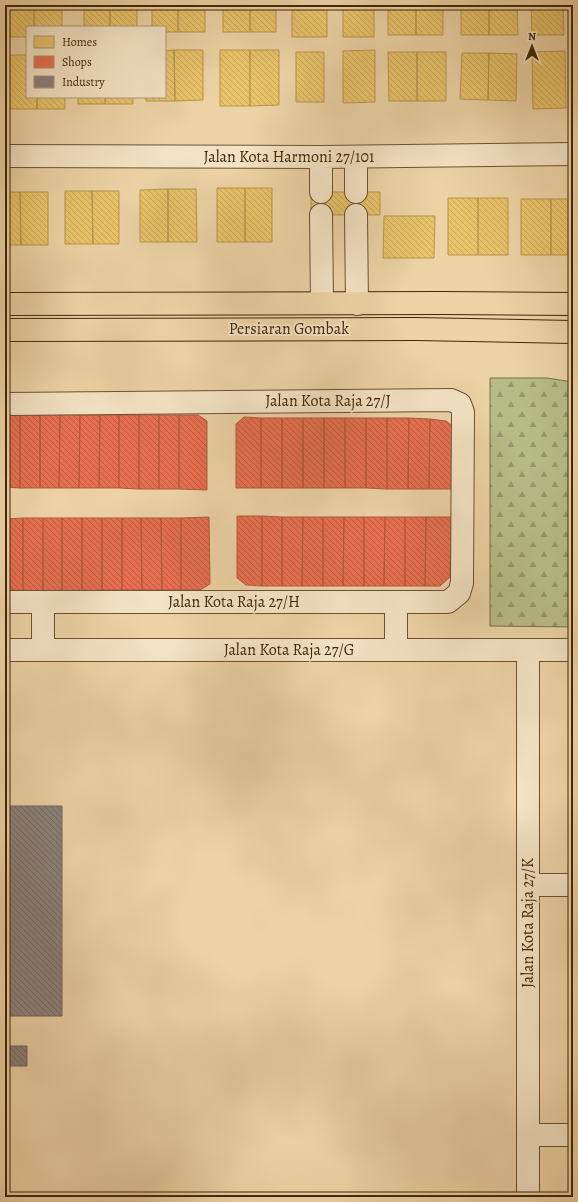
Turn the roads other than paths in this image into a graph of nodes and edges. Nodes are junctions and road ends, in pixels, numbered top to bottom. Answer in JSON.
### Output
{"nodes":[{"id":1,"x":573,"y":154,"type":"edge"},
{"id":2,"x":5,"y":156,"type":"edge"},
{"id":3,"x":320,"y":157,"type":"junction"},
{"id":4,"x":356,"y":157,"type":"junction"},
{"id":5,"x":321,"y":192,"type":"dead end"},
{"id":6,"x":356,"y":192,"type":"dead end"},
{"id":7,"x":321,"y":215,"type":"dead end"},
{"id":8,"x":356,"y":215,"type":"dead end"},
{"id":9,"x":573,"y":299,"type":"edge"},
{"id":10,"x":322,"y":303,"type":"junction"},
{"id":11,"x":5,"y":304,"type":"edge"},
{"id":12,"x":357,"y":304,"type":"junction"},
{"id":13,"x":550,"y":304,"type":"junction"},
{"id":14,"x":573,"y":304,"type":"edge"},
{"id":15,"x":5,"y":330,"type":"edge"},
{"id":16,"x":573,"y":332,"type":"edge"},
{"id":17,"x":5,"y":404,"type":"edge"},
{"id":18,"x":459,"y":593,"type":"joint"},
{"id":19,"x":5,"y":602,"type":"edge"},
{"id":20,"x":43,"y":602,"type":"junction"},
{"id":21,"x":396,"y":602,"type":"junction"},
{"id":22,"x":5,"y":650,"type":"edge"},
{"id":23,"x":43,"y":650,"type":"junction"},
{"id":24,"x":396,"y":650,"type":"junction"},
{"id":25,"x":528,"y":650,"type":"junction"},
{"id":26,"x":573,"y":650,"type":"edge"},
{"id":27,"x":528,"y":885,"type":"junction"},
{"id":28,"x":573,"y":885,"type":"edge"},
{"id":29,"x":528,"y":1135,"type":"junction"},
{"id":30,"x":573,"y":1135,"type":"edge"},
{"id":31,"x":528,"y":1197,"type":"edge"}],
"edges":[{"from":1,"to":4,"type":"street","name":"Jalan Kota Harmoni 27/101"},
{"from":2,"to":3,"type":"street","name":"Jalan Kota Harmoni 27/101"},
{"from":3,"to":4,"type":"street","name":"Jalan Kota Harmoni 27/101"},
{"from":3,"to":5,"type":"street"},
{"from":4,"to":6,"type":"street"},
{"from":7,"to":10,"type":"street"},
{"from":8,"to":12,"type":"street"},
{"from":9,"to":13,"type":"main road"},
{"from":10,"to":11,"type":"main road","name":"Persiaran Gombak"},
{"from":10,"to":12,"type":"main road","name":"Persiaran Gombak"},
{"from":12,"to":13,"type":"main road","name":"Persiaran Gombak"},
{"from":13,"to":14,"type":"main road","name":"Persiaran Gombak"},
{"from":15,"to":16,"type":"main road","name":"Persiaran Gombak"},
{"from":17,"to":18,"type":"street","name":"Jalan Kota Raja 27/J"},
{"from":18,"to":21,"type":"street","name":"Jalan Kota Raja 27/H"},
{"from":19,"to":20,"type":"street","name":"Jalan Kota Raja 27/H"},
{"from":20,"to":21,"type":"street","name":"Jalan Kota Raja 27/H"},
{"from":20,"to":23,"type":"street"},
{"from":21,"to":24,"type":"street"},
{"from":22,"to":23,"type":"street","name":"Jalan Kota Raja 27/G"},
{"from":23,"to":24,"type":"street","name":"Jalan Kota Raja 27/G"},
{"from":24,"to":25,"type":"street","name":"Jalan Kota Raja 27/G"},
{"from":25,"to":26,"type":"street","name":"Jalan Kota Raja 27/G"},
{"from":25,"to":27,"type":"street","name":"Jalan Kota Raja 27/K"},
{"from":27,"to":28,"type":"street"},
{"from":27,"to":29,"type":"street","name":"Jalan Kota Raja 27/K"},
{"from":29,"to":30,"type":"street"},
{"from":29,"to":31,"type":"street","name":"Jalan Kota Raja 27/K"}]}
